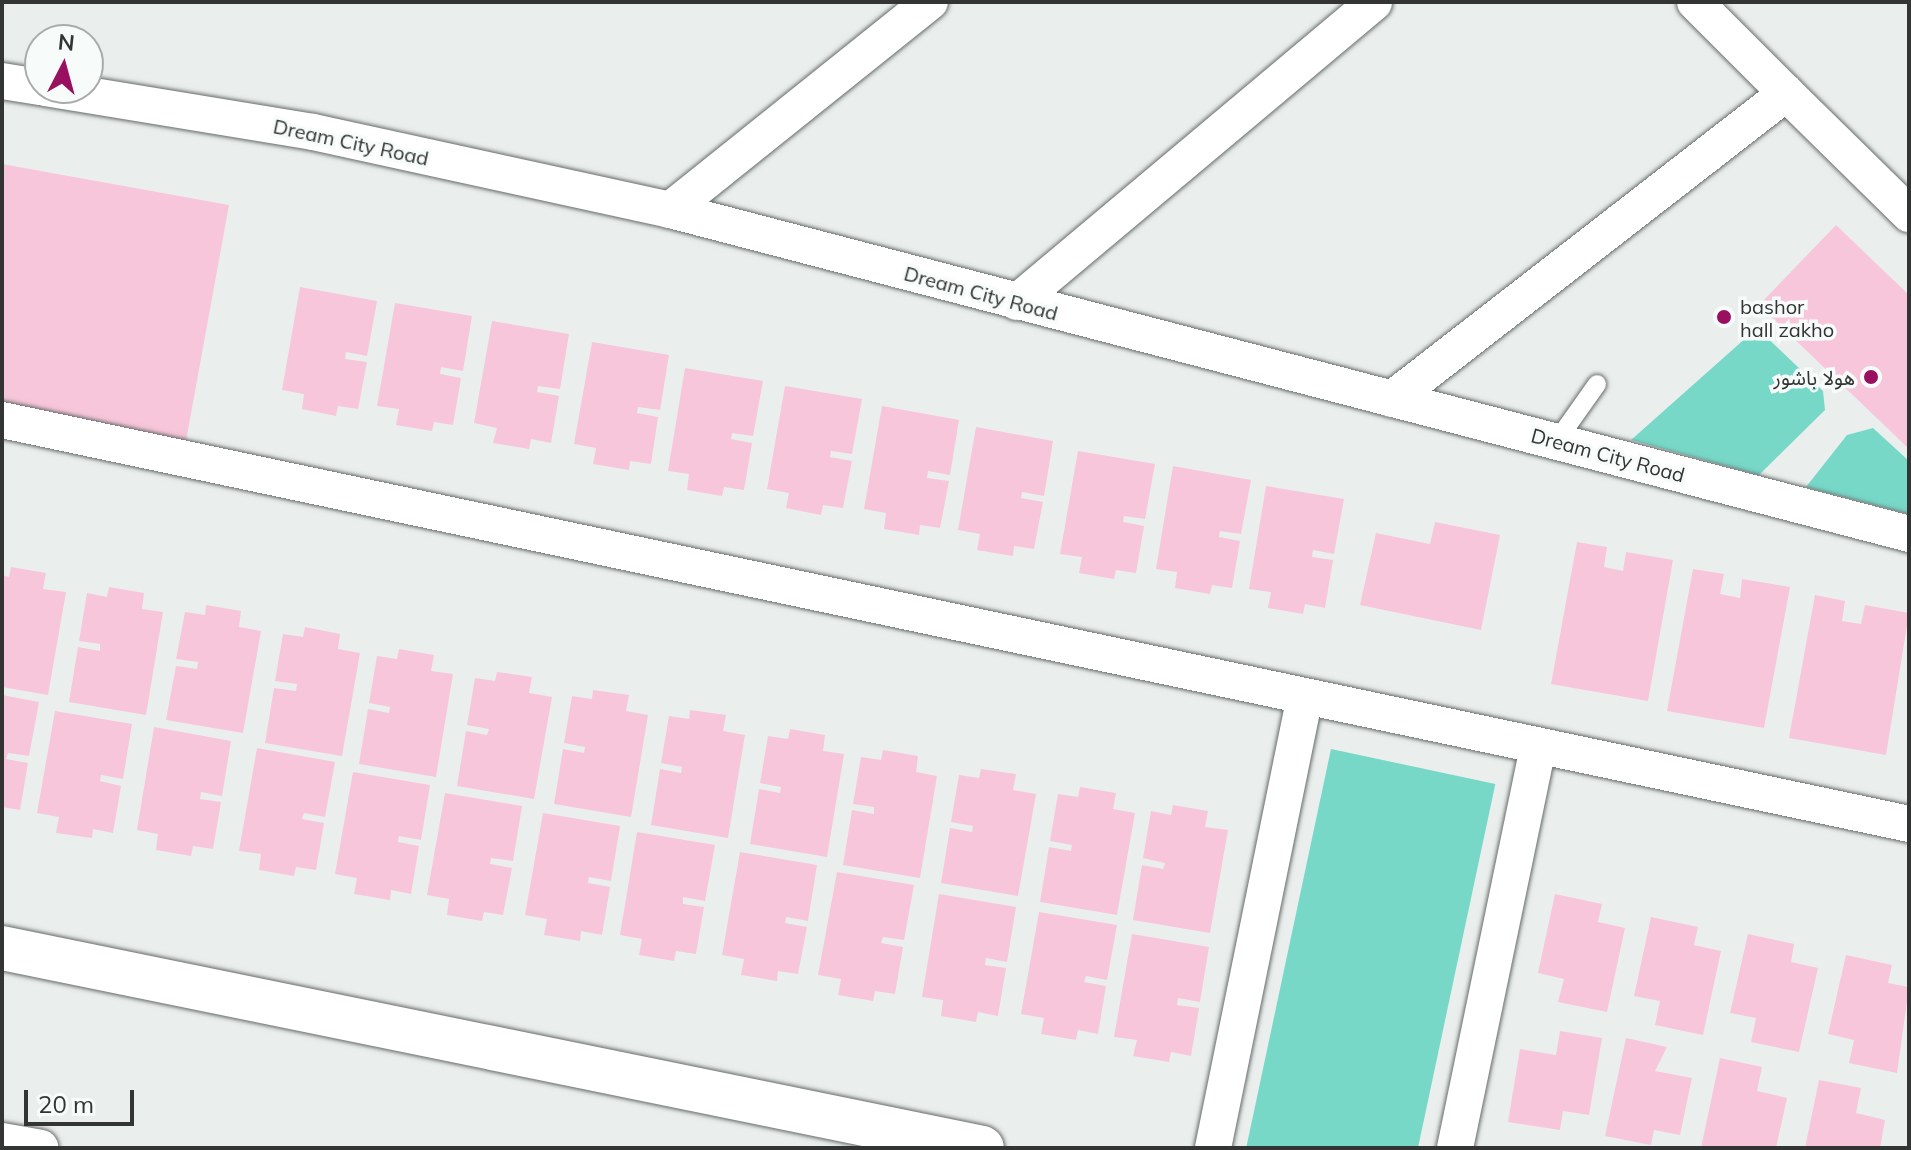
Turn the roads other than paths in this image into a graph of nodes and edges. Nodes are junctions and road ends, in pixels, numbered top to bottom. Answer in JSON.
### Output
{"nodes":[{"id":1,"x":930,"y":2,"type":"edge"},
{"id":2,"x":1374,"y":2,"type":"edge"},
{"id":3,"x":1695,"y":2,"type":"edge"},
{"id":4,"x":2,"y":81,"type":"edge"},
{"id":5,"x":24,"y":85,"type":"edge"},
{"id":6,"x":1786,"y":93,"type":"junction"},
{"id":7,"x":104,"y":98,"type":"edge"},
{"id":8,"x":670,"y":210,"type":"junction"},
{"id":9,"x":1909,"y":214,"type":"edge"},
{"id":10,"x":1017,"y":302,"type":"junction"},
{"id":11,"x":1597,"y":384,"type":"dead end"},
{"id":12,"x":1392,"y":399,"type":"junction"},
{"id":13,"x":2,"y":420,"type":"edge"},
{"id":14,"x":1556,"y":442,"type":"junction"},
{"id":15,"x":1909,"y":534,"type":"edge"},
{"id":16,"x":1305,"y":697,"type":"junction"},
{"id":17,"x":1538,"y":746,"type":"junction"},
{"id":18,"x":1909,"y":824,"type":"edge"},
{"id":19,"x":2,"y":948,"type":"edge"},
{"id":20,"x":2,"y":1141,"type":"edge"},
{"id":21,"x":40,"y":1148,"type":"edge"},
{"id":22,"x":982,"y":1148,"type":"edge"},
{"id":23,"x":1213,"y":1148,"type":"edge"},
{"id":24,"x":1455,"y":1148,"type":"edge"}],
"edges":[{"from":1,"to":8,"type":"street"},
{"from":2,"to":10,"type":"street"},
{"from":3,"to":6,"type":"street"},
{"from":4,"to":5,"type":"street","name":"Dream City Road"},
{"from":6,"to":9,"type":"street"},
{"from":6,"to":12,"type":"street"},
{"from":7,"to":8,"type":"street","name":"Dream City Road"},
{"from":8,"to":10,"type":"street","name":"Dream City Road"},
{"from":10,"to":12,"type":"street","name":"Dream City Road"},
{"from":11,"to":14,"type":"lane"},
{"from":12,"to":14,"type":"street","name":"Dream City Road"},
{"from":13,"to":16,"type":"street"},
{"from":14,"to":15,"type":"street","name":"Dream City Road"},
{"from":16,"to":17,"type":"street"},
{"from":16,"to":23,"type":"street"},
{"from":17,"to":18,"type":"street"},
{"from":17,"to":24,"type":"street"},
{"from":19,"to":22,"type":"street"},
{"from":20,"to":21,"type":"street"}]}
